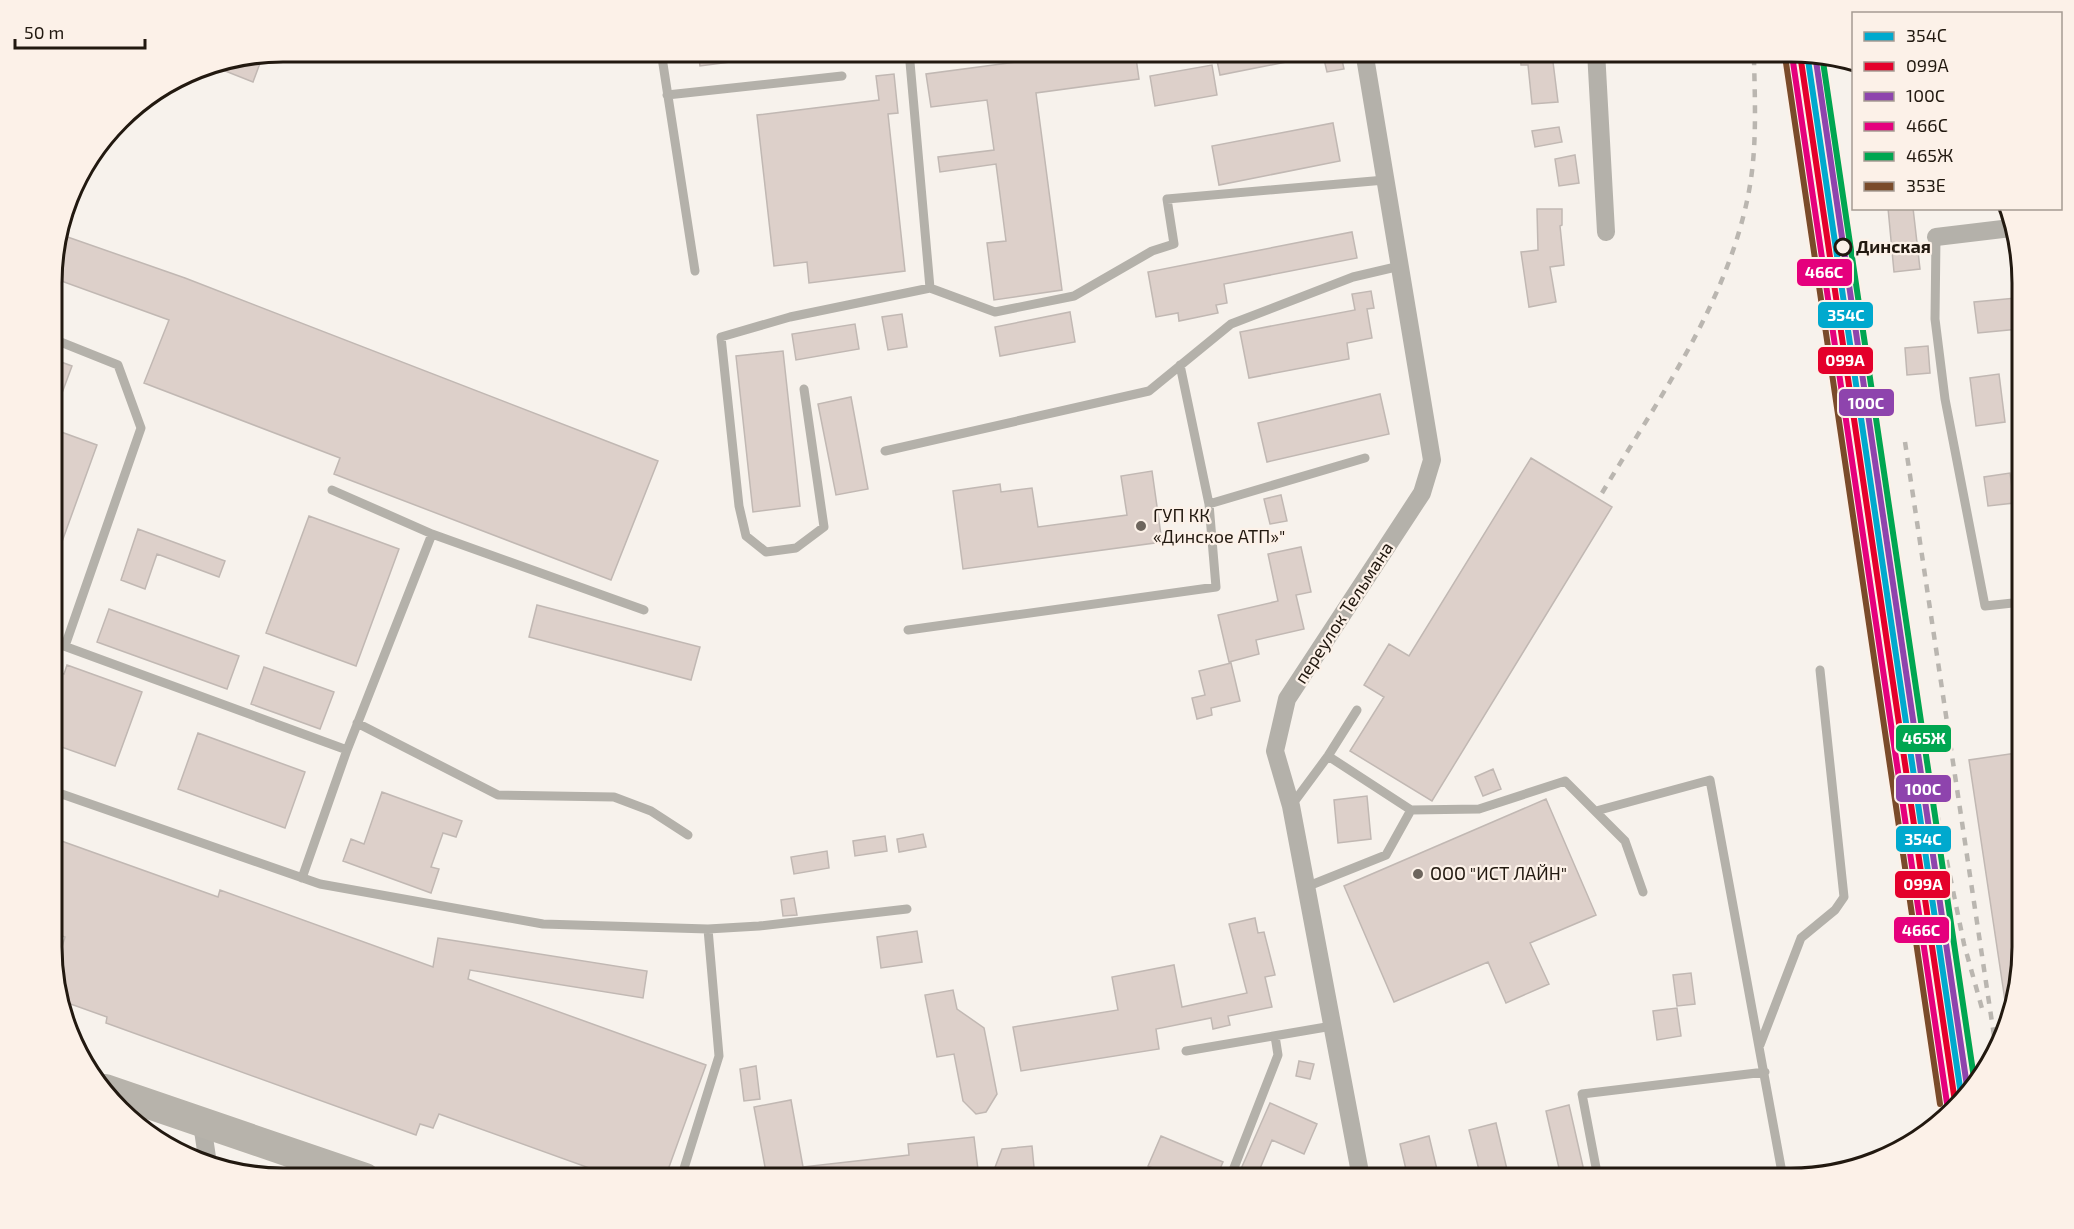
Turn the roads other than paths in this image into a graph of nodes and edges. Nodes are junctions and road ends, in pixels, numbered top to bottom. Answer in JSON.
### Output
{"nodes":[{"id":1,"x":662,"y":62,"type":"edge"},
{"id":2,"x":910,"y":62,"type":"edge"},
{"id":3,"x":1366,"y":62,"type":"edge"},
{"id":4,"x":1597,"y":62,"type":"edge"},
{"id":5,"x":842,"y":76,"type":"dead end"},
{"id":6,"x":667,"y":95,"type":"junction"},
{"id":7,"x":1385,"y":180,"type":"junction"},
{"id":8,"x":2006,"y":229,"type":"edge"},
{"id":9,"x":1606,"y":232,"type":"dead end"},
{"id":10,"x":1936,"y":237,"type":"joint"},
{"id":11,"x":1400,"y":266,"type":"junction"},
{"id":12,"x":695,"y":271,"type":"dead end"},
{"id":13,"x":930,"y":288,"type":"junction"},
{"id":14,"x":62,"y":343,"type":"edge"},
{"id":15,"x":1180,"y":365,"type":"junction"},
{"id":16,"x":804,"y":389,"type":"dead end"},
{"id":17,"x":885,"y":452,"type":"dead end"},
{"id":18,"x":1365,"y":458,"type":"dead end"},
{"id":19,"x":332,"y":490,"type":"dead end"},
{"id":20,"x":1209,"y":504,"type":"junction"},
{"id":21,"x":432,"y":534,"type":"junction"},
{"id":22,"x":2012,"y":603,"type":"edge"},
{"id":23,"x":644,"y":610,"type":"dead end"},
{"id":24,"x":908,"y":630,"type":"dead end"},
{"id":25,"x":62,"y":645,"type":"edge"},
{"id":26,"x":65,"y":646,"type":"junction"},
{"id":27,"x":1820,"y":670,"type":"dead end"},
{"id":28,"x":1357,"y":710,"type":"dead end"},
{"id":29,"x":357,"y":723,"type":"junction"},
{"id":30,"x":347,"y":750,"type":"junction"},
{"id":31,"x":1328,"y":756,"type":"junction"},
{"id":32,"x":62,"y":794,"type":"edge"},
{"id":33,"x":1290,"y":806,"type":"junction"},
{"id":34,"x":1411,"y":810,"type":"junction"},
{"id":35,"x":1596,"y":811,"type":"junction"},
{"id":36,"x":688,"y":835,"type":"dead end"},
{"id":37,"x":302,"y":878,"type":"junction"},
{"id":38,"x":1306,"y":887,"type":"junction"},
{"id":39,"x":1643,"y":892,"type":"dead end"},
{"id":40,"x":907,"y":909,"type":"dead end"},
{"id":41,"x":708,"y":929,"type":"junction"},
{"id":42,"x":1332,"y":1026,"type":"junction"},
{"id":43,"x":1275,"y":1036,"type":"junction"},
{"id":44,"x":1760,"y":1046,"type":"junction"},
{"id":45,"x":1186,"y":1051,"type":"dead end"},
{"id":46,"x":1765,"y":1072,"type":"junction"},
{"id":47,"x":117,"y":1093,"type":"edge"},
{"id":48,"x":202,"y":1124,"type":"junction"},
{"id":49,"x":207,"y":1154,"type":"edge"},
{"id":50,"x":335,"y":1168,"type":"edge"},
{"id":51,"x":684,"y":1168,"type":"edge"},
{"id":52,"x":1234,"y":1168,"type":"edge"},
{"id":53,"x":1359,"y":1168,"type":"edge"},
{"id":54,"x":1596,"y":1168,"type":"edge"},
{"id":55,"x":1781,"y":1168,"type":"edge"}],
"edges":[{"from":1,"to":6,"type":"lane"},
{"from":2,"to":13,"type":"lane"},
{"from":3,"to":7,"type":"street","name":"переулок Тельмана"},
{"from":4,"to":9,"type":"street"},
{"from":5,"to":6,"type":"lane"},
{"from":6,"to":12,"type":"lane"},
{"from":7,"to":11,"type":"street","name":"переулок Тельмана"},
{"from":7,"to":13,"type":"lane"},
{"from":8,"to":10,"type":"street"},
{"from":10,"to":22,"type":"lane"},
{"from":11,"to":15,"type":"lane"},
{"from":11,"to":33,"type":"street","name":"переулок Тельмана"},
{"from":13,"to":16,"type":"lane"},
{"from":14,"to":26,"type":"lane"},
{"from":15,"to":17,"type":"lane"},
{"from":15,"to":20,"type":"lane"},
{"from":18,"to":20,"type":"lane"},
{"from":19,"to":21,"type":"lane"},
{"from":20,"to":24,"type":"lane"},
{"from":21,"to":23,"type":"lane"},
{"from":21,"to":29,"type":"lane"},
{"from":25,"to":26,"type":"lane"},
{"from":26,"to":30,"type":"lane"},
{"from":27,"to":44,"type":"lane"},
{"from":28,"to":31,"type":"lane"},
{"from":29,"to":30,"type":"lane"},
{"from":29,"to":36,"type":"lane"},
{"from":30,"to":37,"type":"lane"},
{"from":31,"to":33,"type":"lane"},
{"from":31,"to":34,"type":"lane"},
{"from":32,"to":37,"type":"lane"},
{"from":33,"to":38,"type":"street","name":"переулок Тельмана"},
{"from":34,"to":35,"type":"lane"},
{"from":34,"to":38,"type":"lane"},
{"from":35,"to":39,"type":"lane"},
{"from":35,"to":44,"type":"lane"},
{"from":37,"to":41,"type":"lane"},
{"from":38,"to":42,"type":"street","name":"переулок Тельмана"},
{"from":40,"to":41,"type":"lane"},
{"from":41,"to":51,"type":"lane"},
{"from":42,"to":43,"type":"lane"},
{"from":42,"to":53,"type":"street","name":"переулок Тельмана"},
{"from":43,"to":45,"type":"lane"},
{"from":43,"to":52,"type":"lane"},
{"from":44,"to":46,"type":"lane"},
{"from":46,"to":54,"type":"lane"},
{"from":46,"to":55,"type":"lane"},
{"from":47,"to":48,"type":"main road"},
{"from":48,"to":49,"type":"street"},
{"from":48,"to":50,"type":"main road"}]}
